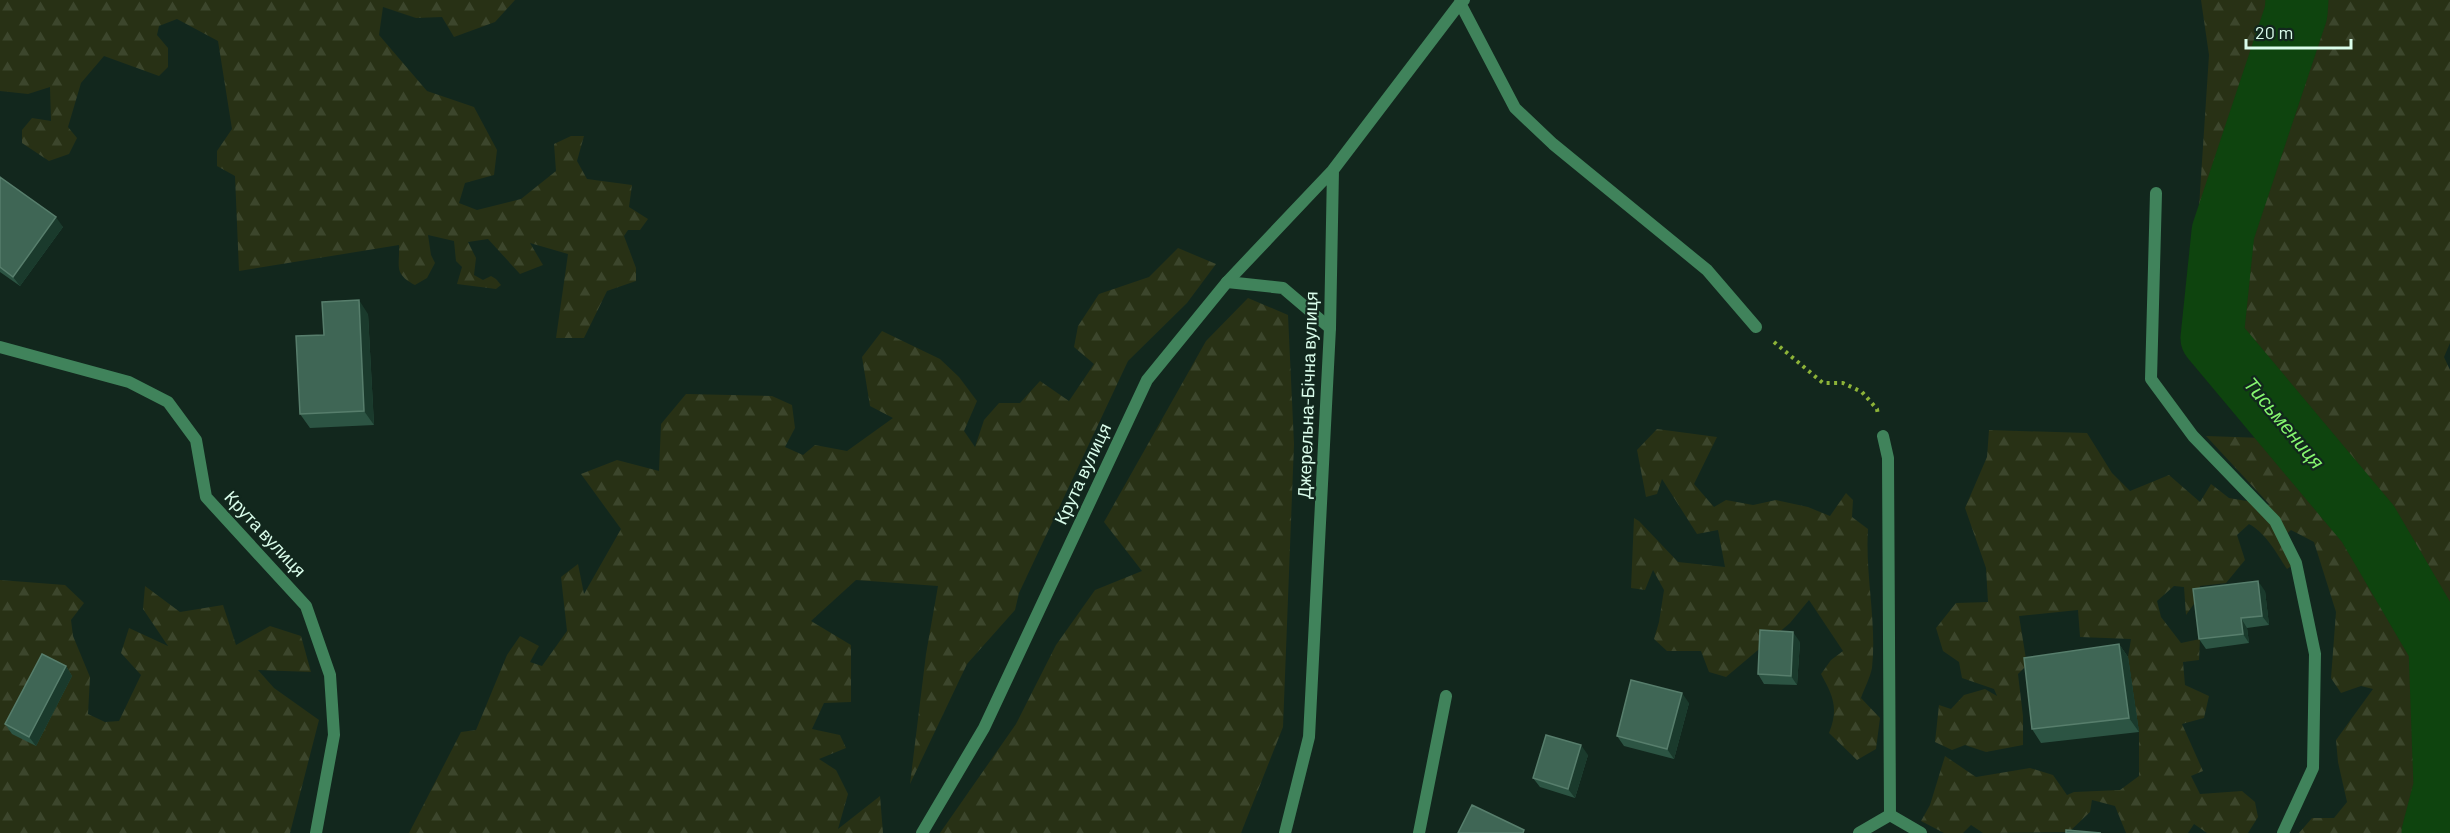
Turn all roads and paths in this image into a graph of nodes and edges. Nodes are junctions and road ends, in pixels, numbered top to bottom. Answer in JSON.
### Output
{"nodes":[{"id":1,"x":1460,"y":1,"type":"edge"},
{"id":2,"x":1333,"y":170,"type":"junction"},
{"id":3,"x":2156,"y":193,"type":"dead end"},
{"id":4,"x":1227,"y":282,"type":"junction"},
{"id":5,"x":1756,"y":327,"type":"joint"},
{"id":6,"x":1330,"y":328,"type":"junction"},
{"id":7,"x":0,"y":347,"type":"edge"},
{"id":8,"x":1883,"y":436,"type":"joint"},
{"id":9,"x":1446,"y":696,"type":"dead end"},
{"id":10,"x":1890,"y":815,"type":"junction"},
{"id":11,"x":316,"y":833,"type":"edge"},
{"id":12,"x":922,"y":833,"type":"edge"},
{"id":13,"x":1285,"y":833,"type":"edge"},
{"id":14,"x":1419,"y":833,"type":"edge"},
{"id":15,"x":1859,"y":833,"type":"edge"},
{"id":16,"x":1921,"y":833,"type":"edge"},
{"id":17,"x":2283,"y":833,"type":"edge"}],
"edges":[{"from":1,"to":2,"type":"street"},
{"from":1,"to":5,"type":"street"},
{"from":2,"to":4,"type":"street","name":"Крута вулиця"},
{"from":2,"to":6,"type":"street","name":"Джерельна-Бічна вулиця"},
{"from":3,"to":17,"type":"street"},
{"from":4,"to":6,"type":"street"},
{"from":4,"to":12,"type":"street","name":"Крута вулиця"},
{"from":5,"to":8,"type":"path"},
{"from":6,"to":13,"type":"street","name":"Джерельна-Бічна вулиця"},
{"from":7,"to":11,"type":"street","name":"Крута вулиця"},
{"from":8,"to":10,"type":"street"},
{"from":9,"to":14,"type":"street"},
{"from":10,"to":15,"type":"street"},
{"from":10,"to":16,"type":"street"}]}
